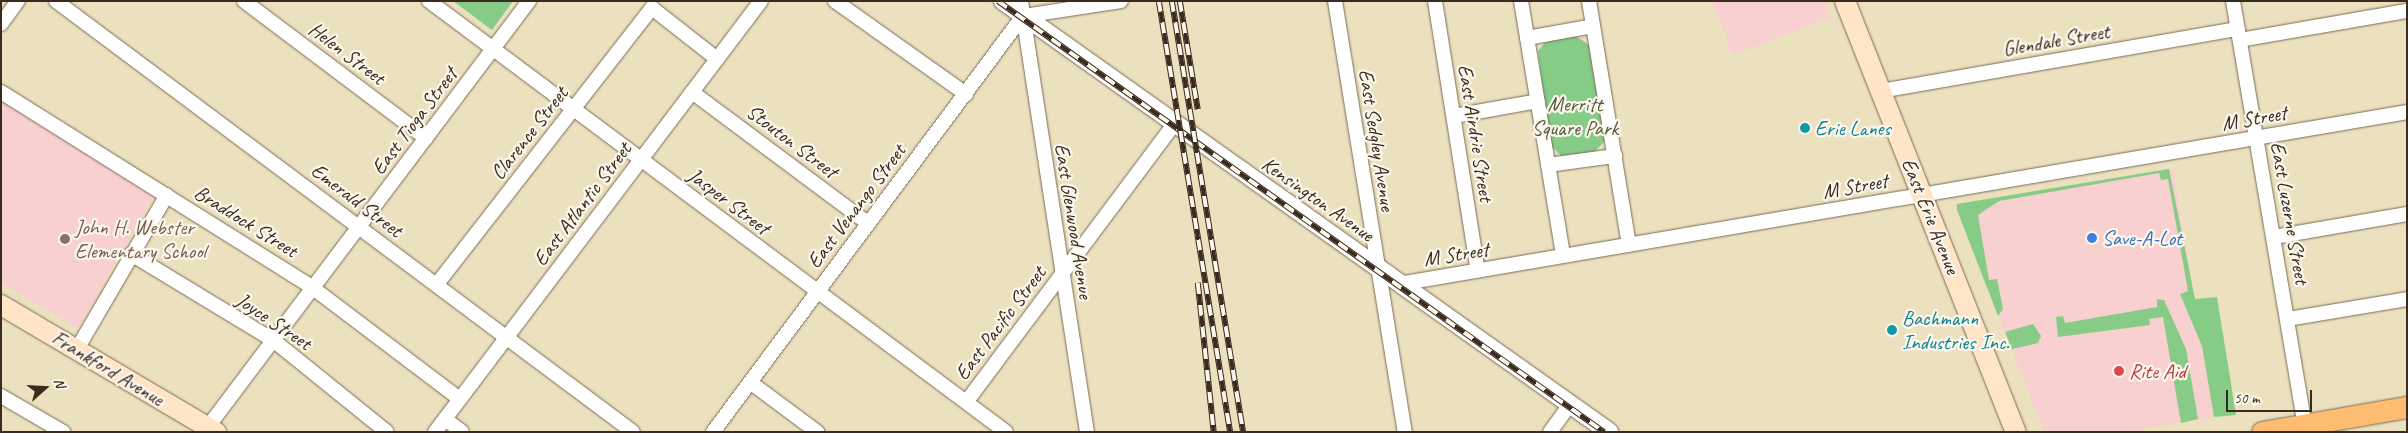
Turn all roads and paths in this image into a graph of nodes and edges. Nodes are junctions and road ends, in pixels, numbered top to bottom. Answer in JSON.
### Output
{"nodes":[{"id":1,"x":18,"y":1,"type":"edge"},
{"id":2,"x":56,"y":1,"type":"edge"},
{"id":3,"x":244,"y":1,"type":"edge"},
{"id":4,"x":429,"y":1,"type":"edge"},
{"id":5,"x":529,"y":1,"type":"edge"},
{"id":6,"x":761,"y":1,"type":"edge"},
{"id":7,"x":835,"y":1,"type":"edge"},
{"id":8,"x":1003,"y":1,"type":"edge"},
{"id":9,"x":1121,"y":1,"type":"edge"},
{"id":10,"x":1335,"y":1,"type":"edge"},
{"id":11,"x":1435,"y":1,"type":"edge"},
{"id":12,"x":1521,"y":1,"type":"edge"},
{"id":13,"x":1589,"y":1,"type":"edge"},
{"id":14,"x":1846,"y":1,"type":"edge"},
{"id":15,"x":2233,"y":1,"type":"edge"},
{"id":16,"x":1022,"y":9,"type":"edge"},
{"id":17,"x":2407,"y":11,"type":"edge"},
{"id":18,"x":1,"y":24,"type":"edge"},
{"id":19,"x":1593,"y":26,"type":"junction"},
{"id":20,"x":2239,"y":34,"type":"junction"},
{"id":21,"x":1527,"y":38,"type":"junction"},
{"id":22,"x":493,"y":50,"type":"junction"},
{"id":23,"x":718,"y":58,"type":"junction"},
{"id":24,"x":1881,"y":91,"type":"junction"},
{"id":25,"x":1,"y":92,"type":"edge"},
{"id":26,"x":692,"y":92,"type":"junction"},
{"id":27,"x":966,"y":94,"type":"junction"},
{"id":28,"x":1538,"y":101,"type":"junction"},
{"id":29,"x":572,"y":109,"type":"junction"},
{"id":30,"x":2407,"y":112,"type":"edge"},
{"id":31,"x":1454,"y":116,"type":"junction"},
{"id":32,"x":1174,"y":124,"type":"junction"},
{"id":33,"x":426,"y":138,"type":"junction"},
{"id":34,"x":2256,"y":138,"type":"junction"},
{"id":35,"x":1615,"y":156,"type":"junction"},
{"id":36,"x":640,"y":160,"type":"junction"},
{"id":37,"x":1548,"y":165,"type":"junction"},
{"id":38,"x":167,"y":195,"type":"junction"},
{"id":39,"x":1922,"y":195,"type":"junction"},
{"id":40,"x":2407,"y":214,"type":"edge"},
{"id":41,"x":868,"y":223,"type":"junction"},
{"id":42,"x":359,"y":227,"type":"junction"},
{"id":43,"x":2274,"y":237,"type":"junction"},
{"id":44,"x":1630,"y":245,"type":"junction"},
{"id":45,"x":131,"y":254,"type":"junction"},
{"id":46,"x":1563,"y":256,"type":"junction"},
{"id":47,"x":1377,"y":268,"type":"junction"},
{"id":48,"x":1478,"y":271,"type":"junction"},
{"id":49,"x":1062,"y":273,"type":"junction"},
{"id":50,"x":437,"y":284,"type":"junction"},
{"id":51,"x":1399,"y":284,"type":"junction"},
{"id":52,"x":313,"y":288,"type":"junction"},
{"id":53,"x":817,"y":291,"type":"junction"},
{"id":54,"x":2407,"y":299,"type":"edge"},
{"id":55,"x":1,"y":305,"type":"edge"},
{"id":56,"x":2288,"y":319,"type":"junction"},
{"id":57,"x":507,"y":337,"type":"junction"},
{"id":58,"x":273,"y":340,"type":"junction"},
{"id":59,"x":76,"y":349,"type":"junction"},
{"id":60,"x":750,"y":382,"type":"junction"},
{"id":61,"x":1,"y":396,"type":"edge"},
{"id":62,"x":460,"y":399,"type":"junction"},
{"id":63,"x":967,"y":401,"type":"junction"},
{"id":64,"x":1570,"y":404,"type":"junction"},
{"id":65,"x":2407,"y":407,"type":"edge"},
{"id":66,"x":445,"y":419,"type":"junction"},
{"id":67,"x":2306,"y":428,"type":"edge"},
{"id":68,"x":209,"y":430,"type":"edge"},
{"id":69,"x":63,"y":432,"type":"edge"},
{"id":70,"x":387,"y":432,"type":"edge"},
{"id":71,"x":435,"y":432,"type":"edge"},
{"id":72,"x":462,"y":432,"type":"edge"},
{"id":73,"x":633,"y":432,"type":"edge"},
{"id":74,"x":713,"y":432,"type":"edge"},
{"id":75,"x":817,"y":432,"type":"edge"},
{"id":76,"x":1006,"y":432,"type":"edge"},
{"id":77,"x":1087,"y":432,"type":"edge"},
{"id":78,"x":1405,"y":432,"type":"edge"},
{"id":79,"x":1550,"y":432,"type":"edge"},
{"id":80,"x":1609,"y":432,"type":"edge"},
{"id":81,"x":2016,"y":432,"type":"edge"},
{"id":82,"x":2262,"y":432,"type":"edge"}],
"edges":[{"from":1,"to":18,"type":"street"},
{"from":2,"to":42,"type":"street","name":"Emerald Street"},
{"from":3,"to":33,"type":"street","name":"Helen Street"},
{"from":4,"to":22,"type":"street","name":"Jasper Street"},
{"from":5,"to":22,"type":"street","name":"East Tioga Street"},
{"from":6,"to":23,"type":"street","name":"East Atlantic Street"},
{"from":7,"to":27,"type":"street"},
{"from":8,"to":16,"type":"street","name":"Kensington Avenue"},
{"from":9,"to":16,"type":"street"},
{"from":10,"to":47,"type":"street","name":"East Sedgley Avenue"},
{"from":11,"to":31,"type":"street","name":"East Airdrie Street"},
{"from":12,"to":21,"type":"street"},
{"from":13,"to":19,"type":"street"},
{"from":14,"to":24,"type":"main road","name":"East Erie Avenue"},
{"from":15,"to":20,"type":"street","name":"East Luzerne Street"},
{"from":16,"to":27,"type":"street","name":"East Venango Street"},
{"from":16,"to":32,"type":"street","name":"Kensington Avenue"},
{"from":16,"to":49,"type":"street","name":"East Glenwood Avenue"},
{"from":17,"to":20,"type":"street","name":"Glendale Street"},
{"from":19,"to":21,"type":"street"},
{"from":19,"to":35,"type":"street"},
{"from":20,"to":24,"type":"street","name":"Glendale Street"},
{"from":20,"to":34,"type":"street","name":"East Luzerne Street"},
{"from":21,"to":28,"type":"street"},
{"from":22,"to":29,"type":"street","name":"Jasper Street"},
{"from":22,"to":33,"type":"street","name":"East Tioga Street"},
{"from":23,"to":26,"type":"street","name":"East Atlantic Street"},
{"from":23,"to":29,"type":"street","name":"Clarence Street"},
{"from":24,"to":39,"type":"main road","name":"East Erie Avenue"},
{"from":25,"to":38,"type":"street","name":"Braddock Street"},
{"from":26,"to":36,"type":"street","name":"East Atlantic Street"},
{"from":26,"to":41,"type":"street","name":"Stouton Street"},
{"from":27,"to":41,"type":"street","name":"East Venango Street"},
{"from":28,"to":31,"type":"street"},
{"from":28,"to":37,"type":"street"},
{"from":29,"to":36,"type":"street","name":"Jasper Street"},
{"from":29,"to":50,"type":"street","name":"Clarence Street"},
{"from":30,"to":34,"type":"street","name":"M Street"},
{"from":31,"to":48,"type":"street","name":"East Airdrie Street"},
{"from":32,"to":47,"type":"street","name":"Kensington Avenue"},
{"from":32,"to":49,"type":"street","name":"East Pacific Street"},
{"from":33,"to":42,"type":"street","name":"East Tioga Street"},
{"from":34,"to":39,"type":"street","name":"M Street"},
{"from":34,"to":43,"type":"street","name":"East Luzerne Street"},
{"from":35,"to":37,"type":"street"},
{"from":35,"to":44,"type":"street"},
{"from":36,"to":53,"type":"street","name":"Jasper Street"},
{"from":36,"to":57,"type":"street","name":"East Atlantic Street"},
{"from":37,"to":46,"type":"street"},
{"from":38,"to":45,"type":"street"},
{"from":38,"to":52,"type":"street","name":"Braddock Street"},
{"from":39,"to":44,"type":"street","name":"M Street"},
{"from":39,"to":81,"type":"main road","name":"East Erie Avenue"},
{"from":40,"to":43,"type":"street"},
{"from":41,"to":53,"type":"street","name":"East Venango Street"},
{"from":42,"to":50,"type":"street","name":"Emerald Street"},
{"from":42,"to":52,"type":"street","name":"East Tioga Street"},
{"from":43,"to":56,"type":"street","name":"East Luzerne Street"},
{"from":44,"to":46,"type":"street","name":"M Street"},
{"from":45,"to":58,"type":"street","name":"Joyce Street"},
{"from":45,"to":59,"type":"street"},
{"from":46,"to":48,"type":"street","name":"M Street"},
{"from":47,"to":51,"type":"street","name":"Kensington Avenue"},
{"from":47,"to":78,"type":"street","name":"East Sedgley Avenue"},
{"from":48,"to":51,"type":"street","name":"M Street"},
{"from":49,"to":63,"type":"street","name":"East Pacific Street"},
{"from":49,"to":77,"type":"street","name":"East Glenwood Avenue"},
{"from":50,"to":57,"type":"street","name":"Emerald Street"},
{"from":51,"to":64,"type":"street","name":"Kensington Avenue"},
{"from":52,"to":58,"type":"street","name":"East Tioga Street"},
{"from":52,"to":62,"type":"street","name":"Braddock Street"},
{"from":53,"to":60,"type":"street","name":"East Venango Street"},
{"from":53,"to":63,"type":"street","name":"Jasper Street"},
{"from":54,"to":56,"type":"street"},
{"from":55,"to":59,"type":"main road","name":"Frankford Avenue"},
{"from":56,"to":67,"type":"street","name":"East Luzerne Street"},
{"from":57,"to":62,"type":"street","name":"East Atlantic Street"},
{"from":57,"to":73,"type":"street","name":"Emerald Street"},
{"from":58,"to":68,"type":"street","name":"East Tioga Street"},
{"from":58,"to":70,"type":"street","name":"Joyce Street"},
{"from":59,"to":68,"type":"main road","name":"Frankford Avenue"},
{"from":60,"to":74,"type":"street","name":"East Venango Street"},
{"from":60,"to":75,"type":"street"},
{"from":61,"to":69,"type":"street"},
{"from":62,"to":66,"type":"street","name":"East Atlantic Street"},
{"from":63,"to":76,"type":"street","name":"Jasper Street"},
{"from":64,"to":79,"type":"street"},
{"from":64,"to":80,"type":"street","name":"Kensington Avenue"},
{"from":65,"to":67,"type":"main road"},
{"from":66,"to":71,"type":"street","name":"East Atlantic Street"},
{"from":66,"to":72,"type":"street"},
{"from":67,"to":82,"type":"main road"}]}
